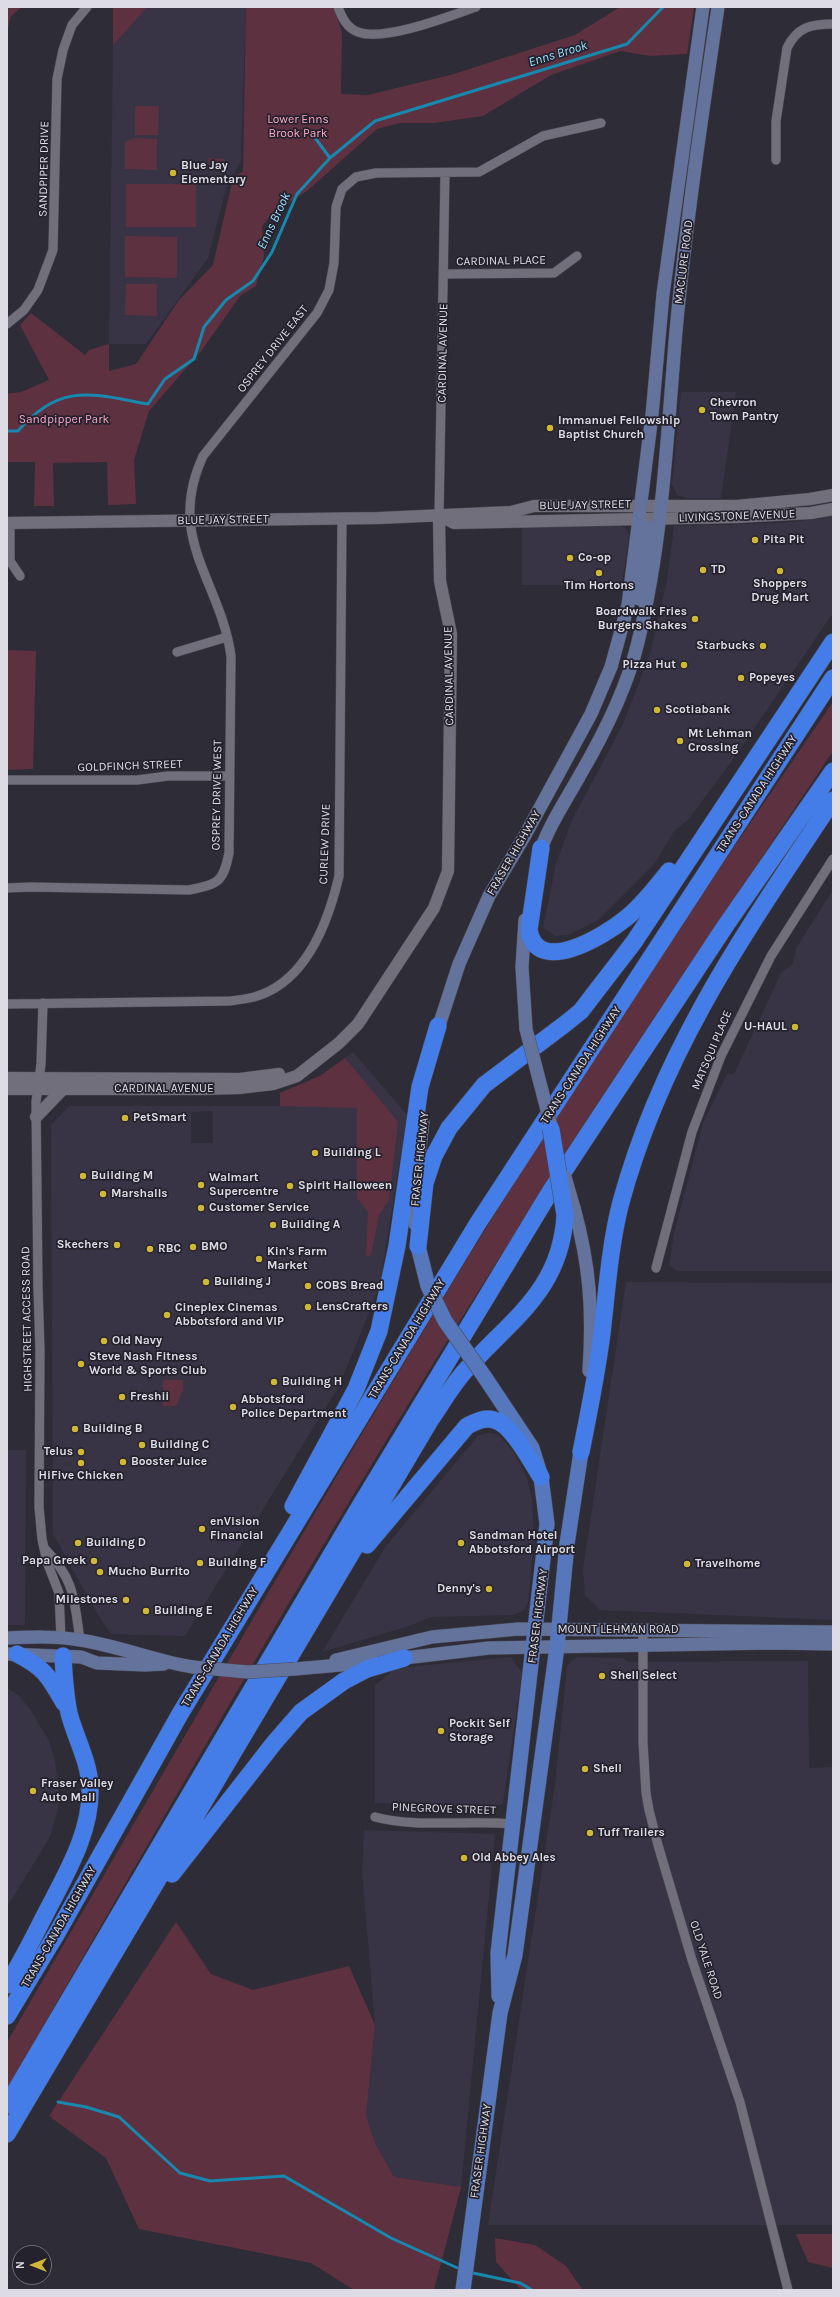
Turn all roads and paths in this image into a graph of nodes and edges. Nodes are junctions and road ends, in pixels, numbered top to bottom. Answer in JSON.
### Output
{"nodes":[{"id":1,"x":87,"y":7,"type":"edge"},
{"id":2,"x":338,"y":7,"type":"edge"},
{"id":3,"x":474,"y":7,"type":"edge"},
{"id":4,"x":704,"y":7,"type":"edge"},
{"id":5,"x":718,"y":7,"type":"edge"},
{"id":6,"x":833,"y":24,"type":"edge"},
{"id":7,"x":602,"y":122,"type":"dead end"},
{"id":8,"x":776,"y":160,"type":"dead end"},
{"id":9,"x":445,"y":174,"type":"junction"},
{"id":10,"x":577,"y":256,"type":"dead end"},
{"id":11,"x":444,"y":274,"type":"junction"},
{"id":12,"x":7,"y":324,"type":"edge"},
{"id":13,"x":833,"y":495,"type":"edge"},
{"id":14,"x":642,"y":505,"type":"junction"},
{"id":15,"x":660,"y":505,"type":"junction"},
{"id":16,"x":833,"y":509,"type":"edge"},
{"id":17,"x":440,"y":515,"type":"junction"},
{"id":18,"x":342,"y":519,"type":"junction"},
{"id":19,"x":649,"y":519,"type":"junction"},
{"id":20,"x":189,"y":521,"type":"junction"},
{"id":21,"x":8,"y":523,"type":"edge"},
{"id":22,"x":20,"y":576,"type":"dead end"},
{"id":23,"x":227,"y":637,"type":"junction"},
{"id":24,"x":833,"y":642,"type":"edge"},
{"id":25,"x":176,"y":652,"type":"dead end"},
{"id":26,"x":833,"y":678,"type":"edge"},
{"id":27,"x":833,"y":771,"type":"edge"},
{"id":28,"x":230,"y":776,"type":"junction"},
{"id":29,"x":7,"y":780,"type":"edge"},
{"id":30,"x":736,"y":786,"type":"junction"},
{"id":31,"x":833,"y":800,"type":"edge"},
{"id":32,"x":541,"y":848,"type":"junction"},
{"id":33,"x":833,"y":859,"type":"edge"},
{"id":34,"x":7,"y":888,"type":"edge"},
{"id":35,"x":43,"y":1003,"type":"junction"},
{"id":36,"x":7,"y":1004,"type":"edge"},
{"id":37,"x":438,"y":1026,"type":"junction"},
{"id":38,"x":315,"y":1063,"type":"junction"},
{"id":39,"x":7,"y":1078,"type":"edge"},
{"id":40,"x":38,"y":1083,"type":"junction"},
{"id":41,"x":7,"y":1089,"type":"edge"},
{"id":42,"x":63,"y":1089,"type":"junction"},
{"id":43,"x":36,"y":1117,"type":"junction"},
{"id":44,"x":551,"y":1129,"type":"joint"},
{"id":45,"x":570,"y":1211,"type":"junction"},
{"id":46,"x":418,"y":1246,"type":"junction"},
{"id":47,"x":656,"y":1268,"type":"dead end"},
{"id":48,"x":581,"y":1452,"type":"junction"},
{"id":49,"x":541,"y":1477,"type":"junction"},
{"id":50,"x":45,"y":1549,"type":"junction"},
{"id":51,"x":324,"y":1600,"type":"junction"},
{"id":52,"x":536,"y":1629,"type":"junction"},
{"id":53,"x":559,"y":1630,"type":"junction"},
{"id":54,"x":643,"y":1630,"type":"junction"},
{"id":55,"x":833,"y":1632,"type":"edge"},
{"id":56,"x":7,"y":1638,"type":"edge"},
{"id":57,"x":61,"y":1638,"type":"junction"},
{"id":58,"x":80,"y":1640,"type":"junction"},
{"id":59,"x":833,"y":1644,"type":"edge"},
{"id":60,"x":643,"y":1646,"type":"junction"},
{"id":61,"x":557,"y":1647,"type":"junction"},
{"id":62,"x":534,"y":1648,"type":"junction"},
{"id":63,"x":12,"y":1654,"type":"edge"},
{"id":64,"x":63,"y":1656,"type":"junction"},
{"id":65,"x":81,"y":1657,"type":"junction"},
{"id":66,"x":404,"y":1658,"type":"junction"},
{"id":67,"x":170,"y":1664,"type":"junction"},
{"id":68,"x":312,"y":1667,"type":"junction"},
{"id":69,"x":70,"y":1714,"type":"junction"},
{"id":70,"x":180,"y":1714,"type":"junction"},
{"id":71,"x":375,"y":1817,"type":"dead end"},
{"id":72,"x":512,"y":1824,"type":"junction"},
{"id":73,"x":132,"y":1926,"type":"junction"},
{"id":74,"x":7,"y":1985,"type":"edge"},
{"id":75,"x":500,"y":2013,"type":"junction"},
{"id":76,"x":7,"y":2016,"type":"edge"},
{"id":77,"x":7,"y":2106,"type":"edge"},
{"id":78,"x":7,"y":2134,"type":"edge"},
{"id":79,"x":463,"y":2290,"type":"edge"},
{"id":80,"x":788,"y":2290,"type":"edge"}],
"edges":[{"from":1,"to":12,"type":"street","name":"SANDPIPER DRIVE"},
{"from":2,"to":3,"type":"street"},
{"from":4,"to":14,"type":"main road","name":"MACLURE ROAD"},
{"from":5,"to":15,"type":"main road","name":"MACLURE ROAD"},
{"from":6,"to":8,"type":"street"},
{"from":7,"to":9,"type":"street","name":"OSPREY DRIVE EAST"},
{"from":9,"to":11,"type":"street","name":"CARDINAL AVENUE"},
{"from":9,"to":20,"type":"street","name":"OSPREY DRIVE EAST"},
{"from":10,"to":11,"type":"street","name":"CARDINAL PLACE"},
{"from":11,"to":17,"type":"street","name":"CARDINAL AVENUE"},
{"from":13,"to":15,"type":"street","name":"LIVINGSTONE AVENUE"},
{"from":14,"to":15,"type":"street","name":"BLUE JAY STREET"},
{"from":14,"to":17,"type":"street","name":"BLUE JAY STREET"},
{"from":14,"to":19,"type":"main road","name":"FRASER HIGHWAY"},
{"from":15,"to":19,"type":"main road","name":"MACLURE ROAD"},
{"from":16,"to":19,"type":"street","name":"LIVINGSTONE AVENUE"},
{"from":17,"to":18,"type":"street","name":"BLUE JAY STREET"},
{"from":17,"to":19,"type":"street","name":"BLUE JAY STREET"},
{"from":17,"to":38,"type":"street","name":"CARDINAL AVENUE"},
{"from":18,"to":20,"type":"street","name":"BLUE JAY STREET"},
{"from":18,"to":35,"type":"street","name":"CURLEW DRIVE"},
{"from":19,"to":32,"type":"main road","name":"FRASER HIGHWAY"},
{"from":19,"to":37,"type":"main road","name":"FRASER HIGHWAY"},
{"from":20,"to":21,"type":"street","name":"BLUE JAY STREET"},
{"from":20,"to":23,"type":"street","name":"OSPREY DRIVE WEST"},
{"from":21,"to":22,"type":"street"},
{"from":23,"to":25,"type":"street"},
{"from":23,"to":28,"type":"street","name":"OSPREY DRIVE WEST"},
{"from":24,"to":30,"type":"highway"},
{"from":26,"to":70,"type":"highway","name":"TRANS-CANADA HIGHWAY"},
{"from":27,"to":77,"type":"highway"},
{"from":28,"to":29,"type":"street","name":"GOLDFINCH STREET"},
{"from":28,"to":34,"type":"street","name":"OSPREY DRIVE WEST"},
{"from":30,"to":32,"type":"highway"},
{"from":30,"to":46,"type":"highway"},
{"from":31,"to":48,"type":"highway"},
{"from":32,"to":44,"type":"main road","name":"FRASER HIGHWAY","bridge":true},
{"from":33,"to":47,"type":"street","name":"MATSQUI PLACE"},
{"from":35,"to":36,"type":"street","name":"CURLEW DRIVE"},
{"from":35,"to":40,"type":"street"},
{"from":37,"to":46,"type":"main road","name":"FRASER HIGHWAY"},
{"from":37,"to":70,"type":"highway"},
{"from":38,"to":40,"type":"street","name":"CARDINAL AVENUE"},
{"from":38,"to":42,"type":"street","name":"CARDINAL AVENUE"},
{"from":39,"to":40,"type":"street","name":"CARDINAL AVENUE"},
{"from":40,"to":41,"type":"street","name":"CARDINAL AVENUE"},
{"from":40,"to":42,"type":"street","name":"CARDINAL AVENUE"},
{"from":40,"to":43,"type":"street","name":"HIGHSTREET ACCESS ROAD"},
{"from":42,"to":43,"type":"street"},
{"from":43,"to":50,"type":"street","name":"HIGHSTREET ACCESS ROAD"},
{"from":44,"to":45,"type":"highway","bridge":true},
{"from":45,"to":48,"type":"main road","name":"FRASER HIGHWAY"},
{"from":45,"to":51,"type":"highway"},
{"from":46,"to":49,"type":"main road","name":"FRASER HIGHWAY","bridge":true},
{"from":48,"to":53,"type":"main road","name":"FRASER HIGHWAY"},
{"from":49,"to":51,"type":"highway"},
{"from":49,"to":52,"type":"main road","name":"FRASER HIGHWAY"},
{"from":50,"to":57,"type":"street","name":"HIGHSTREET ACCESS ROAD"},
{"from":50,"to":58,"type":"street"},
{"from":51,"to":73,"type":"highway"},
{"from":52,"to":53,"type":"main road","name":"MOUNT LEHMAN ROAD"},
{"from":52,"to":62,"type":"main road","name":"FRASER HIGHWAY"},
{"from":52,"to":68,"type":"main road","name":"MOUNT LEHMAN ROAD"},
{"from":53,"to":54,"type":"main road","name":"MOUNT LEHMAN ROAD"},
{"from":53,"to":61,"type":"main road","name":"FRASER HIGHWAY"},
{"from":54,"to":55,"type":"main road","name":"MOUNT LEHMAN ROAD"},
{"from":54,"to":60,"type":"street","name":"OLD YALE ROAD"},
{"from":56,"to":57,"type":"main road","name":"MOUNT LEHMAN ROAD"},
{"from":57,"to":58,"type":"main road","name":"MOUNT LEHMAN ROAD"},
{"from":57,"to":64,"type":"main road"},
{"from":58,"to":65,"type":"main road"},
{"from":58,"to":67,"type":"main road","name":"MOUNT LEHMAN ROAD"},
{"from":59,"to":60,"type":"main road","name":"MOUNT LEHMAN ROAD"},
{"from":60,"to":61,"type":"main road","name":"MOUNT LEHMAN ROAD"},
{"from":60,"to":80,"type":"street","name":"OLD YALE ROAD"},
{"from":61,"to":62,"type":"main road","name":"MOUNT LEHMAN ROAD"},
{"from":61,"to":75,"type":"main road","name":"FRASER HIGHWAY"},
{"from":62,"to":66,"type":"main road","name":"MOUNT LEHMAN ROAD"},
{"from":62,"to":72,"type":"main road","name":"FRASER HIGHWAY"},
{"from":63,"to":64,"type":"main road","name":"MOUNT LEHMAN ROAD"},
{"from":63,"to":69,"type":"highway"},
{"from":64,"to":65,"type":"main road","name":"MOUNT LEHMAN ROAD"},
{"from":64,"to":69,"type":"highway"},
{"from":65,"to":67,"type":"main road","name":"MOUNT LEHMAN ROAD"},
{"from":66,"to":68,"type":"main road","name":"MOUNT LEHMAN ROAD"},
{"from":66,"to":73,"type":"highway"},
{"from":67,"to":68,"type":"main road","name":"MOUNT LEHMAN ROAD","bridge":true},
{"from":69,"to":74,"type":"highway"},
{"from":70,"to":76,"type":"highway","name":"TRANS-CANADA HIGHWAY"},
{"from":71,"to":72,"type":"street","name":"PINEGROVE STREET"},
{"from":72,"to":75,"type":"main road","name":"FRASER HIGHWAY"},
{"from":73,"to":78,"type":"highway"},
{"from":75,"to":79,"type":"main road","name":"FRASER HIGHWAY"}]}
